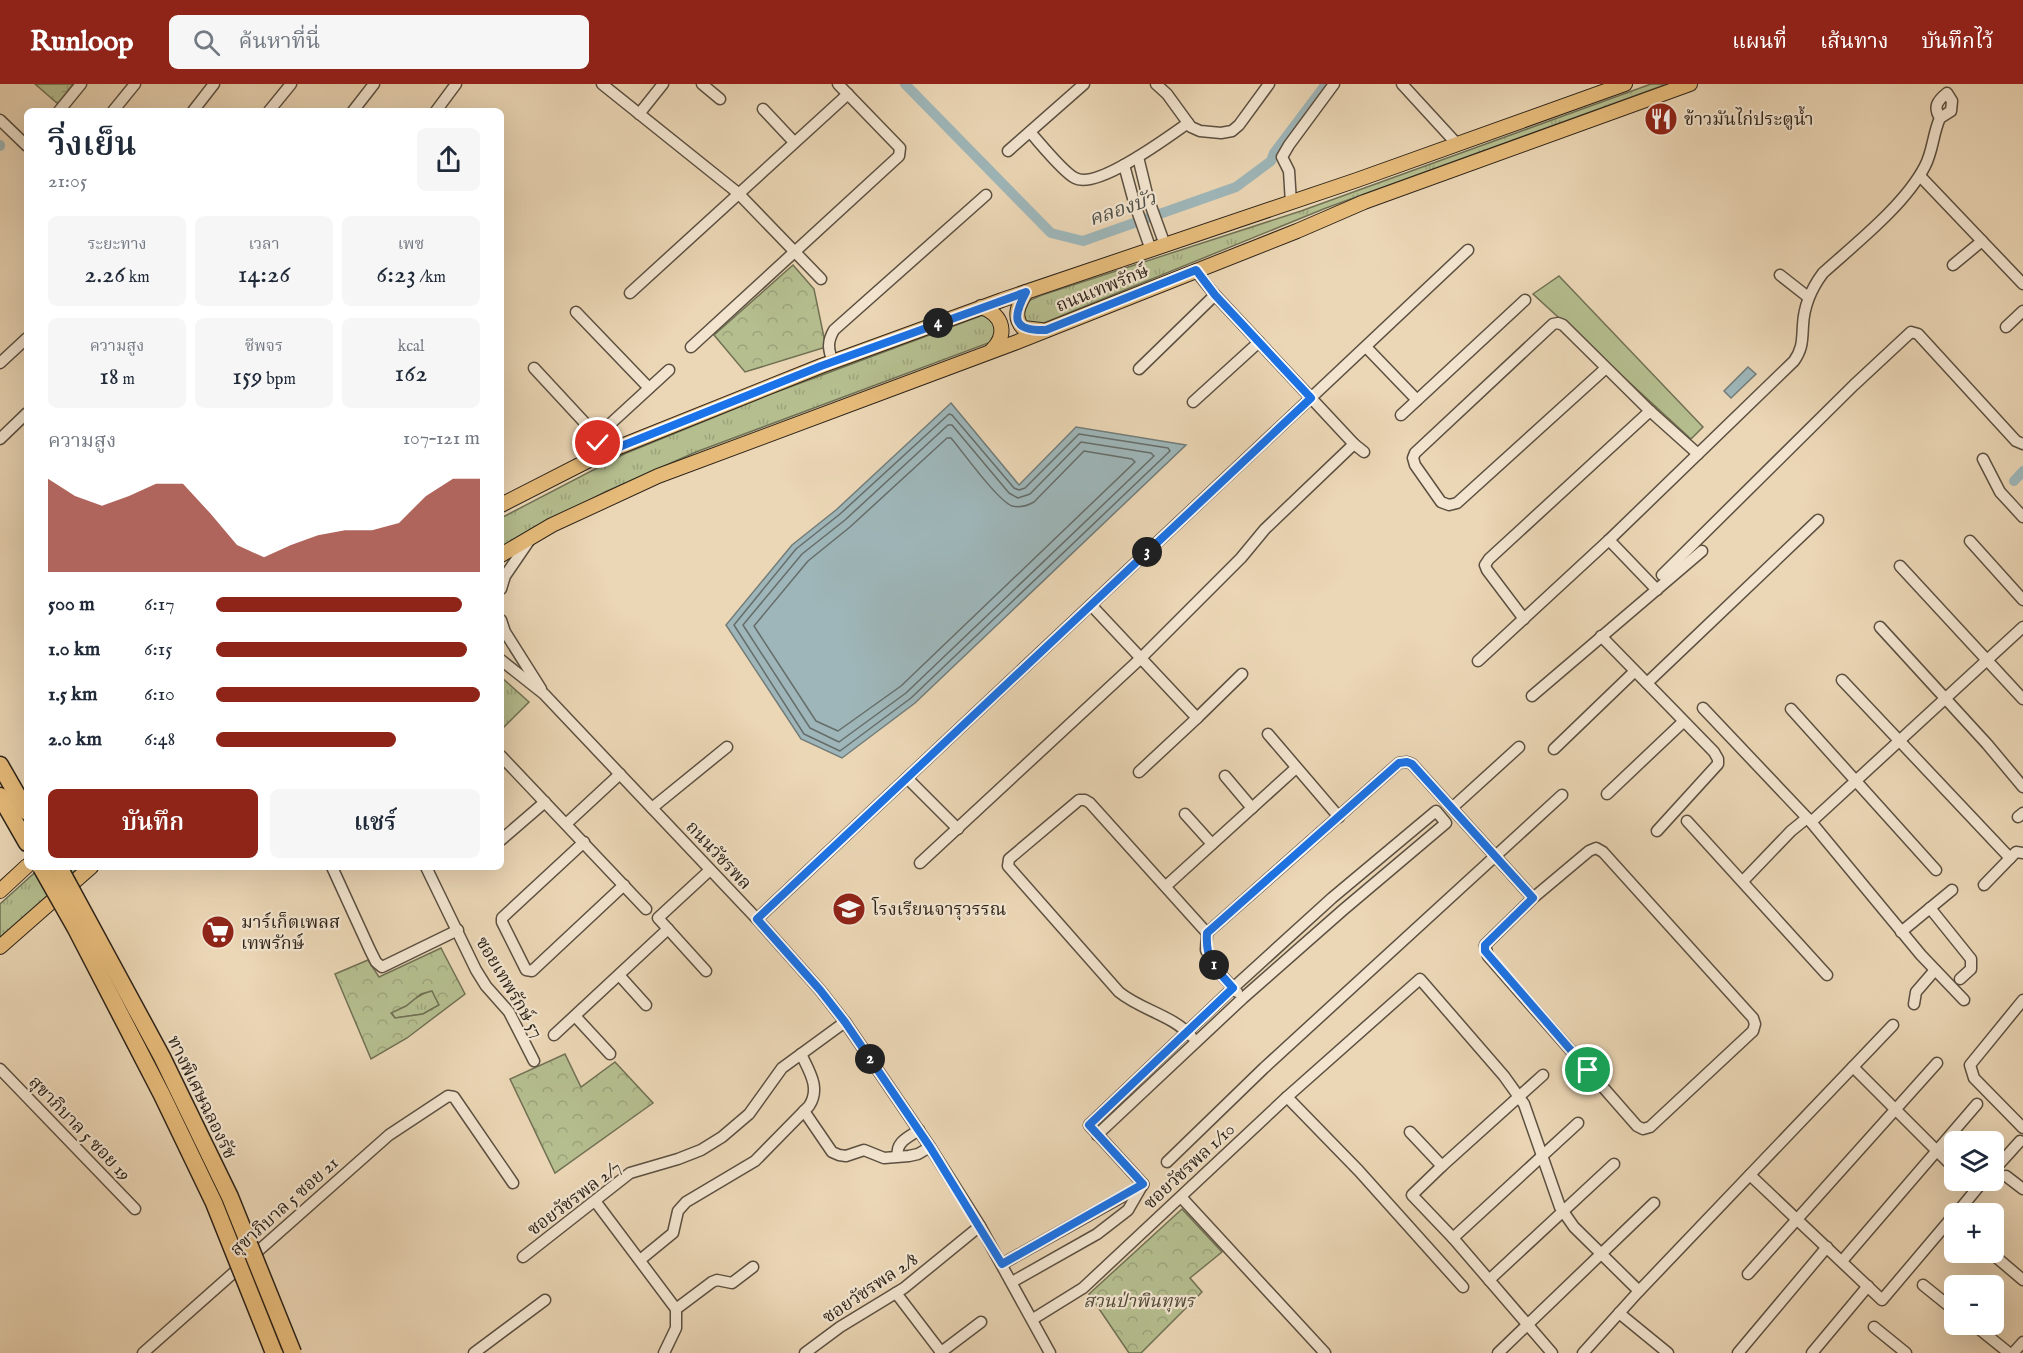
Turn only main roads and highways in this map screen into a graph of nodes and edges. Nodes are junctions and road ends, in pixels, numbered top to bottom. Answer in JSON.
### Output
{"nodes":[{"id":1,"x":1625,"y":84,"type":"edge"},
{"id":2,"x":1690,"y":84,"type":"edge"},
{"id":3,"x":1026,"y":292,"type":"junction"},
{"id":4,"x":981,"y":308,"type":"junction"},
{"id":5,"x":1046,"y":330,"type":"junction"},
{"id":6,"x":990,"y":352,"type":"junction"},
{"id":7,"x":504,"y":503,"type":"edge"},
{"id":8,"x":504,"y":553,"type":"edge"},
{"id":9,"x":0,"y":765,"type":"edge"},
{"id":10,"x":0,"y":796,"type":"edge"},
{"id":11,"x":24,"y":807,"type":"edge"},
{"id":12,"x":24,"y":838,"type":"edge"},
{"id":13,"x":24,"y":869,"type":"edge"},
{"id":14,"x":43,"y":870,"type":"edge"},
{"id":15,"x":61,"y":870,"type":"edge"},
{"id":16,"x":88,"y":870,"type":"edge"},
{"id":17,"x":0,"y":891,"type":"edge"},
{"id":18,"x":0,"y":949,"type":"edge"},
{"id":19,"x":274,"y":1353,"type":"edge"},
{"id":20,"x":293,"y":1353,"type":"edge"}],
"edges":[{"from":1,"to":3,"type":"main road","name":"ถนนเทพรักษ์"},
{"from":2,"to":5,"type":"main road","name":"ถนนเทพรักษ์"},
{"from":3,"to":4,"type":"main road","name":"ถนนเทพรักษ์"},
{"from":3,"to":5,"type":"main road"},
{"from":4,"to":6,"type":"main road"},
{"from":4,"to":7,"type":"main road","name":"ถนนเทพรักษ์"},
{"from":5,"to":6,"type":"main road","name":"ถนนเทพรักษ์"},
{"from":6,"to":8,"type":"main road","name":"ถนนเทพรักษ์"},
{"from":9,"to":11,"type":"highway"},
{"from":10,"to":12,"type":"highway"},
{"from":13,"to":17,"type":"main road"},
{"from":14,"to":19,"type":"highway","name":"ทางพิเศษฉลองรัช","bridge":true},
{"from":15,"to":20,"type":"highway","name":"ทางพิเศษฉลองรัช","bridge":true},
{"from":16,"to":18,"type":"main road"}]}
